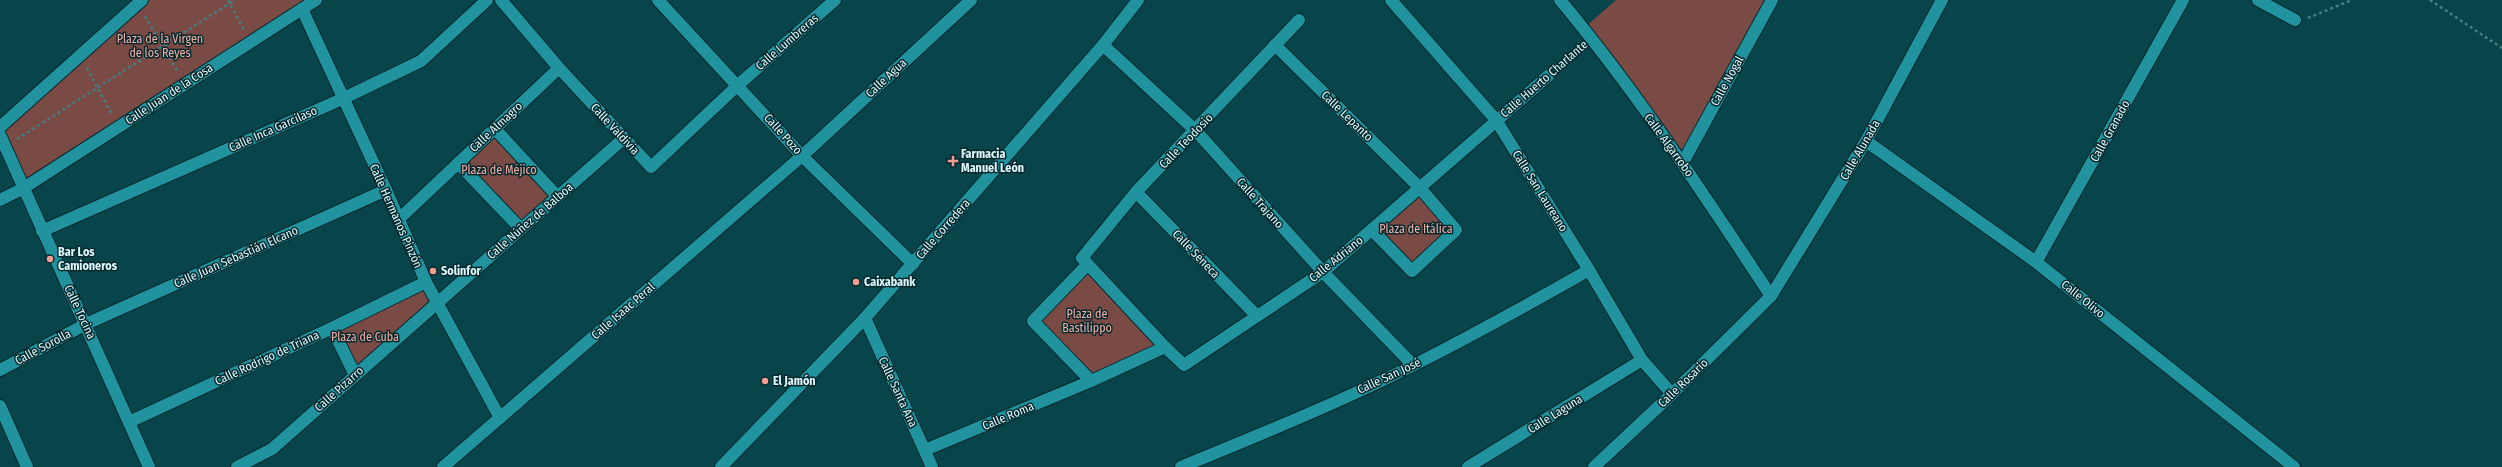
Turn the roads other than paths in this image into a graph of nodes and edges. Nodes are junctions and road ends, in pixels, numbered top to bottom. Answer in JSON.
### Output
{"nodes":[{"id":1,"x":316,"y":0,"type":"edge"},
{"id":2,"x":487,"y":0,"type":"edge"},
{"id":3,"x":501,"y":0,"type":"edge"},
{"id":4,"x":658,"y":0,"type":"edge"},
{"id":5,"x":836,"y":0,"type":"edge"},
{"id":6,"x":971,"y":0,"type":"edge"},
{"id":7,"x":1138,"y":0,"type":"edge"},
{"id":8,"x":1391,"y":0,"type":"edge"},
{"id":9,"x":1560,"y":0,"type":"edge"},
{"id":10,"x":1772,"y":0,"type":"edge"},
{"id":11,"x":1942,"y":0,"type":"edge"},
{"id":12,"x":2183,"y":0,"type":"edge"},
{"id":13,"x":2258,"y":0,"type":"edge"},
{"id":14,"x":140,"y":2,"type":"edge"},
{"id":15,"x":302,"y":9,"type":"junction"},
{"id":16,"x":1299,"y":20,"type":"dead end"},
{"id":17,"x":2296,"y":20,"type":"road end"},
{"id":18,"x":1103,"y":45,"type":"junction"},
{"id":19,"x":1275,"y":45,"type":"junction"},
{"id":20,"x":559,"y":68,"type":"junction"},
{"id":21,"x":1548,"y":76,"type":"road end"},
{"id":22,"x":738,"y":85,"type":"junction"},
{"id":23,"x":342,"y":99,"type":"junction"},
{"id":24,"x":1496,"y":120,"type":"junction"},
{"id":25,"x":0,"y":127,"type":"edge"},
{"id":26,"x":495,"y":129,"type":"junction"},
{"id":27,"x":1196,"y":131,"type":"junction"},
{"id":28,"x":0,"y":135,"type":"edge"},
{"id":29,"x":623,"y":139,"type":"junction"},
{"id":30,"x":1866,"y":141,"type":"junction"},
{"id":31,"x":802,"y":156,"type":"junction"},
{"id":32,"x":1683,"y":162,"type":"junction"},
{"id":33,"x":458,"y":163,"type":"junction"},
{"id":34,"x":1420,"y":188,"type":"junction"},
{"id":35,"x":22,"y":189,"type":"junction"},
{"id":36,"x":386,"y":190,"type":"junction"},
{"id":37,"x":1136,"y":192,"type":"junction"},
{"id":38,"x":558,"y":197,"type":"junction"},
{"id":39,"x":0,"y":200,"type":"edge"},
{"id":40,"x":399,"y":219,"type":"junction"},
{"id":41,"x":521,"y":229,"type":"junction"},
{"id":42,"x":1372,"y":230,"type":"junction"},
{"id":43,"x":42,"y":231,"type":"junction"},
{"id":44,"x":2036,"y":262,"type":"junction"},
{"id":45,"x":913,"y":264,"type":"junction"},
{"id":46,"x":1087,"y":265,"type":"junction"},
{"id":47,"x":1589,"y":270,"type":"junction"},
{"id":48,"x":1323,"y":272,"type":"junction"},
{"id":49,"x":426,"y":282,"type":"junction"},
{"id":50,"x":1771,"y":296,"type":"junction"},
{"id":51,"x":436,"y":304,"type":"junction"},
{"id":52,"x":1257,"y":316,"type":"junction"},
{"id":53,"x":864,"y":318,"type":"junction"},
{"id":54,"x":86,"y":324,"type":"junction"},
{"id":55,"x":332,"y":328,"type":"junction"},
{"id":56,"x":1165,"y":348,"type":"junction"},
{"id":57,"x":1642,"y":360,"type":"junction"},
{"id":58,"x":1413,"y":365,"type":"junction"},
{"id":59,"x":0,"y":370,"type":"edge"},
{"id":60,"x":355,"y":375,"type":"junction"},
{"id":61,"x":1091,"y":381,"type":"junction"},
{"id":62,"x":1672,"y":394,"type":"junction"},
{"id":63,"x":0,"y":406,"type":"edge"},
{"id":64,"x":500,"y":418,"type":"junction"},
{"id":65,"x":129,"y":422,"type":"junction"},
{"id":66,"x":925,"y":450,"type":"junction"},
{"id":67,"x":27,"y":467,"type":"edge"},
{"id":68,"x":148,"y":467,"type":"edge"},
{"id":69,"x":237,"y":467,"type":"edge"},
{"id":70,"x":443,"y":467,"type":"edge"},
{"id":71,"x":721,"y":467,"type":"edge"},
{"id":72,"x":932,"y":467,"type":"edge"},
{"id":73,"x":1181,"y":467,"type":"edge"},
{"id":74,"x":1468,"y":467,"type":"edge"},
{"id":75,"x":1594,"y":467,"type":"edge"},
{"id":76,"x":2294,"y":467,"type":"edge"}],
"edges":[{"from":1,"to":15,"type":"street","name":"Calle Juan de la Cosa"},
{"from":2,"to":23,"type":"street","name":"Calle Inca Garcilaso"},
{"from":3,"to":20,"type":"street","name":"Calle Valdivia"},
{"from":4,"to":22,"type":"street","name":"Calle Pozo"},
{"from":5,"to":22,"type":"street","name":"Calle Lumbreras"},
{"from":6,"to":31,"type":"street","name":"Calle Agua"},
{"from":7,"to":18,"type":"street","name":"Calle Corredera"},
{"from":8,"to":24,"type":"street","name":"Calle San Laureano"},
{"from":9,"to":32,"type":"street","name":"Calle Algarrobo"},
{"from":10,"to":32,"type":"street","name":"Calle Nogal"},
{"from":11,"to":30,"type":"street","name":"Calle Alunada"},
{"from":12,"to":44,"type":"street","name":"Calle Granado"},
{"from":13,"to":17,"type":"street"},
{"from":14,"to":25,"type":"street"},
{"from":15,"to":23,"type":"street","name":"Calle Hermanos Pinzón"},
{"from":15,"to":35,"type":"street","name":"Calle Juan de la Cosa"},
{"from":16,"to":19,"type":"street","name":"Calle Teodosio"},
{"from":18,"to":27,"type":"street","name":"Calle Trajano"},
{"from":18,"to":45,"type":"street","name":"Calle Corredera"},
{"from":19,"to":27,"type":"street","name":"Calle Teodosio"},
{"from":19,"to":34,"type":"street","name":"Calle Lepanto"},
{"from":20,"to":26,"type":"street","name":"Calle Almagro"},
{"from":20,"to":29,"type":"street","name":"Calle Valdivia"},
{"from":21,"to":24,"type":"street","name":"Calle Huerto Charlante"},
{"from":22,"to":29,"type":"street","name":"Calle Valdivia"},
{"from":22,"to":31,"type":"street","name":"Calle Pozo"},
{"from":23,"to":36,"type":"street","name":"Calle Hermanos Pinzón"},
{"from":23,"to":43,"type":"street","name":"Calle Inca Garcilaso"},
{"from":24,"to":34,"type":"street","name":"Calle Adriano"},
{"from":24,"to":47,"type":"street","name":"Calle San Laureano"},
{"from":26,"to":33,"type":"street","name":"Calle Almagro"},
{"from":26,"to":38,"type":"street"},
{"from":27,"to":37,"type":"street","name":"Calle Teodosio"},
{"from":27,"to":48,"type":"street","name":"Calle Trajano"},
{"from":28,"to":35,"type":"street","name":"Calle Tocina"},
{"from":29,"to":38,"type":"street","name":"Calle Núñez de Balboa"},
{"from":30,"to":44,"type":"street","name":"Calle Olivo"},
{"from":30,"to":50,"type":"street","name":"Calle Alunada"},
{"from":31,"to":45,"type":"street","name":"Calle Pozo"},
{"from":31,"to":64,"type":"street","name":"Calle Isaac Peral"},
{"from":32,"to":50,"type":"street","name":"Calle Algarrobo"},
{"from":33,"to":40,"type":"street","name":"Calle Almagro"},
{"from":33,"to":41,"type":"street"},
{"from":34,"to":42,"type":"street","name":"Calle Adriano"},
{"from":34,"to":42,"type":"street"},
{"from":35,"to":39,"type":"street","name":"Calle Juan de la Cosa"},
{"from":35,"to":43,"type":"street","name":"Calle Tocina"},
{"from":36,"to":40,"type":"street","name":"Calle Hermanos Pinzón"},
{"from":36,"to":54,"type":"street","name":"Calle Juan Sebastián Elcano"},
{"from":37,"to":46,"type":"street","name":"Calle Teodosio"},
{"from":37,"to":52,"type":"street","name":"Calle Séneca"},
{"from":38,"to":41,"type":"street","name":"Calle Núñez de Balboa"},
{"from":40,"to":49,"type":"street","name":"Calle Hermanos Pinzón"},
{"from":41,"to":51,"type":"street","name":"Calle Núñez de Balboa"},
{"from":42,"to":48,"type":"street","name":"Calle Adriano"},
{"from":43,"to":54,"type":"street","name":"Calle Tocina"},
{"from":44,"to":76,"type":"street","name":"Calle Olivo"},
{"from":45,"to":53,"type":"street","name":"Calle Corredera"},
{"from":46,"to":56,"type":"street"},
{"from":46,"to":61,"type":"street"},
{"from":47,"to":57,"type":"street","name":"Calle San Laureano"},
{"from":47,"to":58,"type":"street","name":"Calle San José"},
{"from":48,"to":52,"type":"street","name":"Calle Adriano"},
{"from":48,"to":58,"type":"street","name":"Calle Trajano"},
{"from":49,"to":51,"type":"street","name":"Calle Hermanos Pinzón"},
{"from":49,"to":55,"type":"street","name":"Calle Rodrigo de Triana"},
{"from":50,"to":62,"type":"street","name":"Calle Rosario"},
{"from":51,"to":60,"type":"street","name":"Calle Pizarro"},
{"from":51,"to":64,"type":"street","name":"Calle Hermanos Pinzón"},
{"from":52,"to":56,"type":"street","name":"Calle Adriano"},
{"from":53,"to":66,"type":"street","name":"Calle Santa Ana"},
{"from":53,"to":71,"type":"street","name":"Calle Corredera"},
{"from":54,"to":59,"type":"street","name":"Calle Sorolla"},
{"from":54,"to":65,"type":"street","name":"Calle Tocina"},
{"from":55,"to":60,"type":"street"},
{"from":55,"to":65,"type":"street","name":"Calle Rodrigo de Triana"},
{"from":56,"to":61,"type":"street"},
{"from":57,"to":62,"type":"street","name":"Calle San Laureano"},
{"from":57,"to":74,"type":"street","name":"Calle Laguna"},
{"from":58,"to":73,"type":"street","name":"Calle San José"},
{"from":60,"to":69,"type":"street","name":"Calle Pizarro"},
{"from":61,"to":66,"type":"street","name":"Calle Roma"},
{"from":62,"to":75,"type":"street","name":"Calle Rosario"},
{"from":63,"to":67,"type":"street"},
{"from":64,"to":70,"type":"street","name":"Calle Isaac Peral"},
{"from":65,"to":68,"type":"street","name":"Calle Tocina"},
{"from":66,"to":72,"type":"street","name":"Calle Santa Ana"}]}
